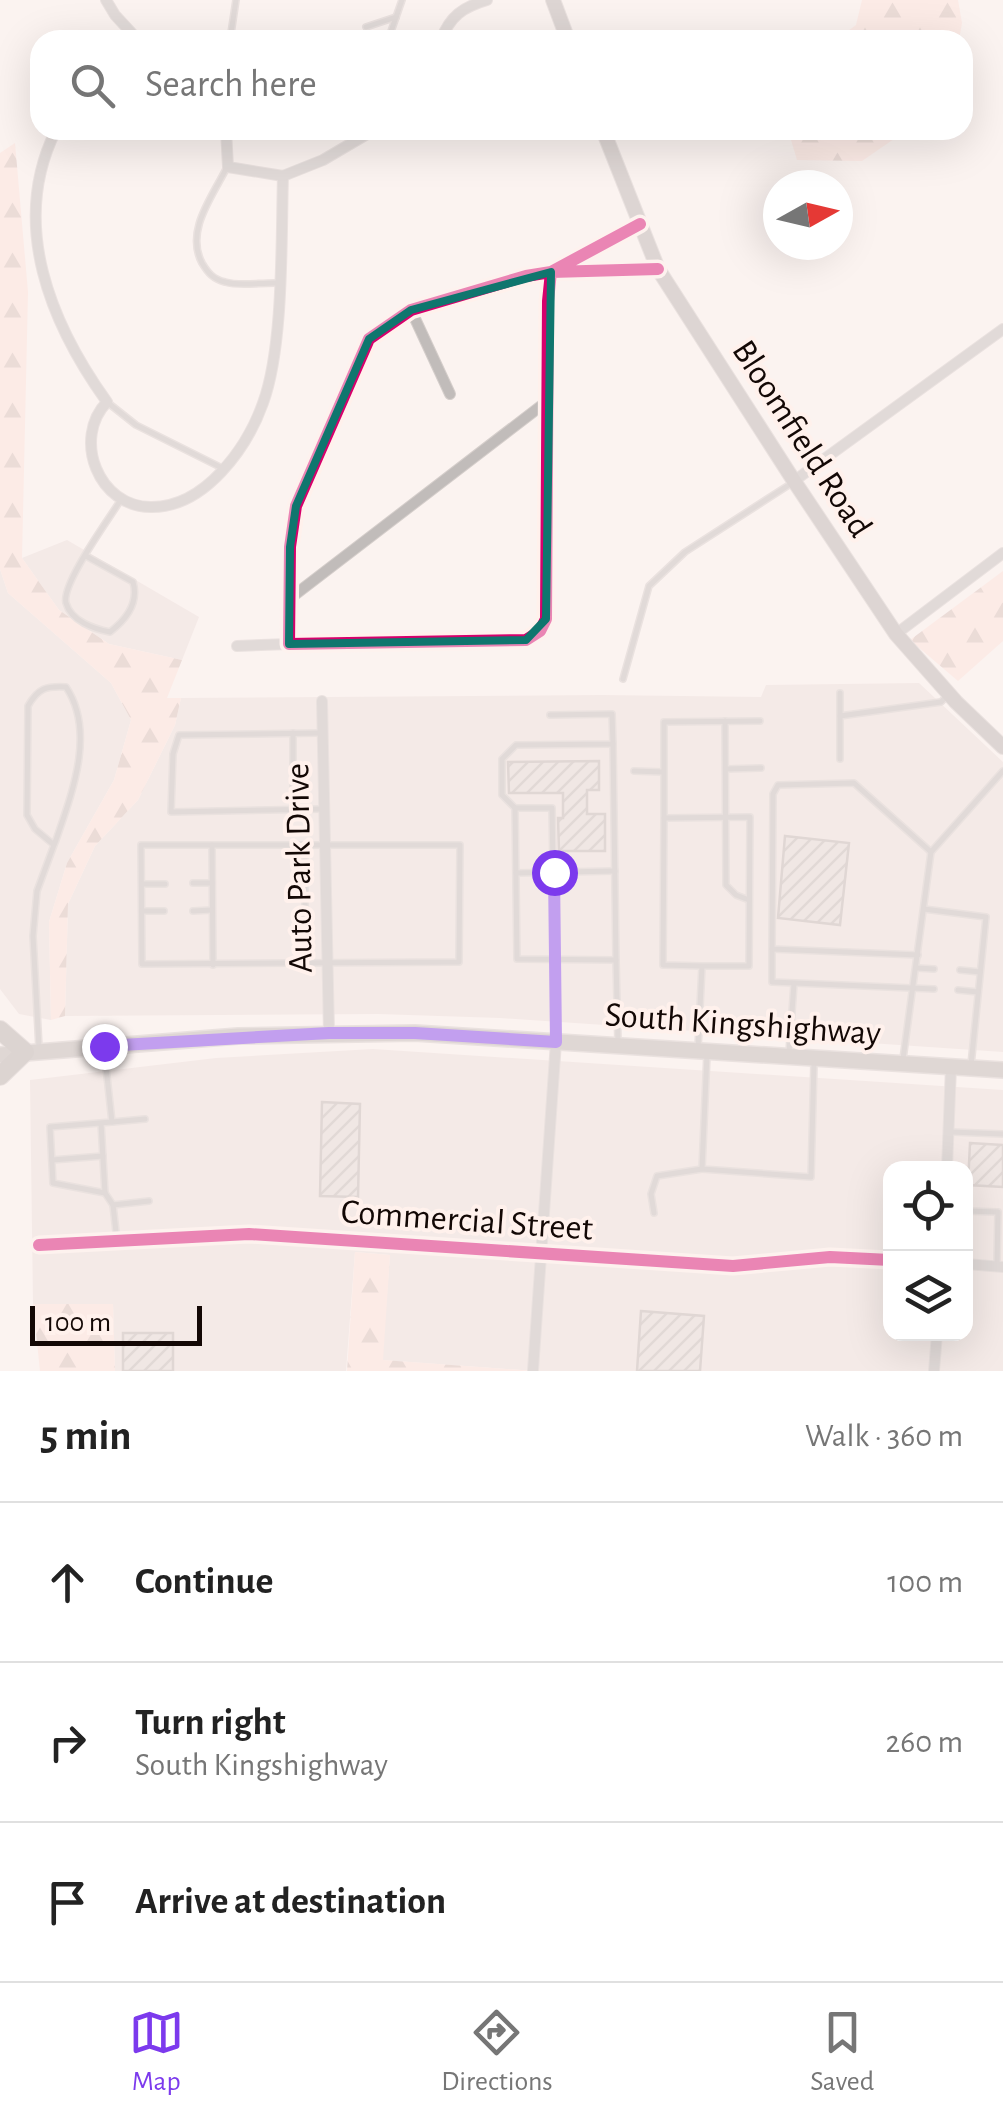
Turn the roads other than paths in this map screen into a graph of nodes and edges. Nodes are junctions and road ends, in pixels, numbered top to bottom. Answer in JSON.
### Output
{"nodes":[{"id":1,"x":106,"y":0,"type":"edge"},
{"id":2,"x":236,"y":0,"type":"edge"},
{"id":3,"x":402,"y":0,"type":"edge"},
{"id":4,"x":487,"y":0,"type":"edge"},
{"id":5,"x":552,"y":0,"type":"edge"},
{"id":6,"x":464,"y":3,"type":"edge"},
{"id":7,"x":396,"y":17,"type":"junction"},
{"id":8,"x":366,"y":26,"type":"dead end"},
{"id":9,"x":125,"y":30,"type":"edge"},
{"id":10,"x":232,"y":30,"type":"edge"},
{"id":11,"x":391,"y":30,"type":"edge"},
{"id":12,"x":445,"y":30,"type":"edge"},
{"id":13,"x":564,"y":30,"type":"edge"},
{"id":14,"x":52,"y":140,"type":"edge"},
{"id":15,"x":227,"y":140,"type":"edge"},
{"id":16,"x":357,"y":140,"type":"edge"},
{"id":17,"x":607,"y":140,"type":"edge"},
{"id":18,"x":228,"y":166,"type":"junction"},
{"id":19,"x":283,"y":176,"type":"junction"},
{"id":20,"x":640,"y":224,"type":"junction"},
{"id":21,"x":658,"y":269,"type":"junction"},
{"id":22,"x":552,"y":272,"type":"junction"},
{"id":23,"x":279,"y":283,"type":"junction"},
{"id":24,"x":411,"y":310,"type":"junction"},
{"id":25,"x":1003,"y":329,"type":"edge"},
{"id":26,"x":450,"y":394,"type":"dead end"},
{"id":27,"x":550,"y":400,"type":"junction"},
{"id":28,"x":107,"y":402,"type":"junction"},
{"id":29,"x":224,"y":470,"type":"junction"},
{"id":30,"x":794,"y":481,"type":"junction"},
{"id":31,"x":122,"y":498,"type":"junction"},
{"id":32,"x":1003,"y":553,"type":"edge"},
{"id":33,"x":86,"y":556,"type":"junction"},
{"id":34,"x":288,"y":600,"type":"junction"},
{"id":35,"x":896,"y":634,"type":"junction"},
{"id":36,"x":289,"y":644,"type":"junction"},
{"id":37,"x":238,"y":646,"type":"dead end"},
{"id":38,"x":623,"y":679,"type":"dead end"},
{"id":39,"x":840,"y":693,"type":"dead end"},
{"id":40,"x":949,"y":694,"type":"junction"},
{"id":41,"x":322,"y":702,"type":"dead end"},
{"id":42,"x":550,"y":714,"type":"dead end"},
{"id":43,"x":840,"y":716,"type":"junction"},
{"id":44,"x":725,"y":721,"type":"junction"},
{"id":45,"x":760,"y":721,"type":"dead end"},
{"id":46,"x":294,"y":733,"type":"junction"},
{"id":47,"x":323,"y":733,"type":"junction"},
{"id":48,"x":613,"y":744,"type":"junction"},
{"id":49,"x":1003,"y":747,"type":"edge"},
{"id":50,"x":840,"y":759,"type":"dead end"},
{"id":51,"x":726,"y":768,"type":"junction"},
{"id":52,"x":760,"y":768,"type":"dead end"},
{"id":53,"x":1003,"y":771,"type":"edge"},
{"id":54,"x":634,"y":772,"type":"dead end"},
{"id":55,"x":664,"y":772,"type":"junction"},
{"id":56,"x":515,"y":808,"type":"junction"},
{"id":57,"x":324,"y":809,"type":"junction"},
{"id":58,"x":293,"y":810,"type":"junction"},
{"id":59,"x":664,"y":818,"type":"junction"},
{"id":60,"x":726,"y":818,"type":"junction"},
{"id":61,"x":54,"y":845,"type":"junction"},
{"id":62,"x":212,"y":845,"type":"junction"},
{"id":63,"x":305,"y":845,"type":"junction"},
{"id":64,"x":324,"y":845,"type":"junction"},
{"id":65,"x":932,"y":852,"type":"junction"},
{"id":66,"x":615,"y":870,"type":"junction"},
{"id":67,"x":554,"y":872,"type":"junction"},
{"id":68,"x":516,"y":873,"type":"junction"},
{"id":69,"x":212,"y":883,"type":"junction"},
{"id":70,"x":142,"y":884,"type":"junction"},
{"id":71,"x":165,"y":884,"type":"dead end"},
{"id":72,"x":192,"y":884,"type":"dead end"},
{"id":73,"x":749,"y":900,"type":"junction"},
{"id":74,"x":924,"y":908,"type":"junction"},
{"id":75,"x":212,"y":910,"type":"junction"},
{"id":76,"x":142,"y":911,"type":"junction"},
{"id":77,"x":164,"y":911,"type":"dead end"},
{"id":78,"x":193,"y":911,"type":"dead end"},
{"id":79,"x":772,"y":949,"type":"junction"},
{"id":80,"x":918,"y":954,"type":"junction"},
{"id":81,"x":555,"y":960,"type":"junction"},
{"id":82,"x":616,"y":960,"type":"junction"},
{"id":83,"x":305,"y":964,"type":"junction"},
{"id":84,"x":327,"y":964,"type":"junction"},
{"id":85,"x":213,"y":965,"type":"junction"},
{"id":86,"x":702,"y":966,"type":"junction"},
{"id":87,"x":916,"y":968,"type":"junction"},
{"id":88,"x":934,"y":969,"type":"dead end"},
{"id":89,"x":960,"y":970,"type":"dead end"},
{"id":90,"x":980,"y":972,"type":"junction"},
{"id":91,"x":794,"y":983,"type":"junction"},
{"id":92,"x":913,"y":988,"type":"junction"},
{"id":93,"x":934,"y":989,"type":"dead end"},
{"id":94,"x":958,"y":990,"type":"dead end"},
{"id":95,"x":978,"y":992,"type":"junction"},
{"id":96,"x":0,"y":1030,"type":"edge"},
{"id":97,"x":329,"y":1033,"type":"junction"},
{"id":98,"x":556,"y":1042,"type":"junction"},
{"id":99,"x":104,"y":1046,"type":"junction"},
{"id":100,"x":618,"y":1046,"type":"junction"},
{"id":101,"x":703,"y":1051,"type":"junction"},
{"id":102,"x":32,"y":1052,"type":"junction"},
{"id":103,"x":0,"y":1054,"type":"edge"},
{"id":104,"x":789,"y":1056,"type":"junction"},
{"id":105,"x":814,"y":1058,"type":"junction"},
{"id":106,"x":903,"y":1064,"type":"junction"},
{"id":107,"x":951,"y":1066,"type":"junction"},
{"id":108,"x":970,"y":1068,"type":"junction"},
{"id":109,"x":1003,"y":1070,"type":"edge"},
{"id":110,"x":0,"y":1076,"type":"edge"},
{"id":111,"x":145,"y":1118,"type":"dead end"},
{"id":112,"x":112,"y":1122,"type":"junction"},
{"id":113,"x":101,"y":1123,"type":"junction"},
{"id":114,"x":948,"y":1132,"type":"junction"},
{"id":115,"x":1003,"y":1134,"type":"edge"},
{"id":116,"x":103,"y":1156,"type":"junction"},
{"id":117,"x":52,"y":1160,"type":"junction"},
{"id":118,"x":946,"y":1161,"type":"edge"},
{"id":119,"x":702,"y":1170,"type":"junction"},
{"id":120,"x":105,"y":1193,"type":"junction"},
{"id":121,"x":148,"y":1201,"type":"dead end"},
{"id":122,"x":114,"y":1205,"type":"junction"},
{"id":123,"x":973,"y":1211,"type":"edge"},
{"id":124,"x":654,"y":1213,"type":"dead end"},
{"id":125,"x":118,"y":1241,"type":"junction"},
{"id":126,"x":39,"y":1245,"type":"dead end"},
{"id":127,"x":543,"y":1254,"type":"junction"},
{"id":128,"x":883,"y":1260,"type":"edge"},
{"id":129,"x":973,"y":1265,"type":"edge"},
{"id":130,"x":1000,"y":1267,"type":"edge"},
{"id":131,"x":936,"y":1341,"type":"edge"},
{"id":132,"x":532,"y":1370,"type":"edge"},
{"id":133,"x":934,"y":1371,"type":"edge"}],
"edges":[{"from":1,"to":9,"type":"street"},
{"from":2,"to":10,"type":"lane"},
{"from":3,"to":7,"type":"lane"},
{"from":4,"to":6,"type":"street"},
{"from":5,"to":13,"type":"street"},
{"from":6,"to":12,"type":"street"},
{"from":7,"to":8,"type":"lane"},
{"from":7,"to":11,"type":"lane"},
{"from":14,"to":28,"type":"street"},
{"from":15,"to":18,"type":"street"},
{"from":16,"to":19,"type":"street"},
{"from":17,"to":20,"type":"street","name":"Bloomfield Road"},
{"from":18,"to":19,"type":"street"},
{"from":18,"to":23,"type":"lane"},
{"from":19,"to":23,"type":"street"},
{"from":20,"to":21,"type":"street","name":"Bloomfield Road"},
{"from":20,"to":22,"type":"street"},
{"from":21,"to":22,"type":"street"},
{"from":21,"to":30,"type":"street","name":"Bloomfield Road"},
{"from":22,"to":24,"type":"street"},
{"from":22,"to":27,"type":"street"},
{"from":23,"to":29,"type":"street"},
{"from":24,"to":26,"type":"street"},
{"from":24,"to":34,"type":"street"},
{"from":25,"to":30,"type":"street"},
{"from":27,"to":34,"type":"street"},
{"from":27,"to":36,"type":"street"},
{"from":28,"to":29,"type":"lane"},
{"from":28,"to":31,"type":"street"},
{"from":29,"to":31,"type":"street"},
{"from":30,"to":35,"type":"street","name":"Bloomfield Road"},
{"from":30,"to":38,"type":"lane"},
{"from":31,"to":33,"type":"lane"},
{"from":32,"to":35,"type":"street"},
{"from":33,"to":33,"type":"lane"},
{"from":34,"to":36,"type":"street"},
{"from":35,"to":40,"type":"street","name":"Bloomfield Road"},
{"from":36,"to":37,"type":"street"},
{"from":39,"to":43,"type":"lane"},
{"from":40,"to":43,"type":"lane"},
{"from":40,"to":49,"type":"street","name":"Bloomfield Road"},
{"from":41,"to":47,"type":"street","name":"Auto Park Drive"},
{"from":42,"to":48,"type":"lane"},
{"from":43,"to":50,"type":"lane"},
{"from":44,"to":45,"type":"lane"},
{"from":44,"to":51,"type":"lane"},
{"from":44,"to":55,"type":"lane"},
{"from":46,"to":47,"type":"lane"},
{"from":46,"to":58,"type":"lane"},
{"from":46,"to":58,"type":"lane"},
{"from":47,"to":57,"type":"street","name":"Auto Park Drive"},
{"from":48,"to":56,"type":"lane"},
{"from":48,"to":66,"type":"lane"},
{"from":51,"to":52,"type":"lane"},
{"from":51,"to":60,"type":"lane"},
{"from":53,"to":65,"type":"lane"},
{"from":54,"to":55,"type":"lane"},
{"from":55,"to":59,"type":"lane"},
{"from":56,"to":67,"type":"lane"},
{"from":56,"to":68,"type":"lane"},
{"from":57,"to":58,"type":"lane"},
{"from":57,"to":64,"type":"street","name":"Auto Park Drive"},
{"from":59,"to":60,"type":"lane"},
{"from":59,"to":86,"type":"lane"},
{"from":60,"to":73,"type":"lane"},
{"from":60,"to":73,"type":"lane"},
{"from":61,"to":61,"type":"lane"},
{"from":61,"to":102,"type":"lane"},
{"from":62,"to":63,"type":"lane"},
{"from":62,"to":69,"type":"lane"},
{"from":62,"to":70,"type":"lane"},
{"from":63,"to":64,"type":"lane"},
{"from":63,"to":83,"type":"lane"},
{"from":64,"to":84,"type":"street","name":"Auto Park Drive"},
{"from":64,"to":84,"type":"lane"},
{"from":65,"to":74,"type":"lane"},
{"from":65,"to":79,"type":"lane"},
{"from":66,"to":67,"type":"lane"},
{"from":66,"to":82,"type":"lane"},
{"from":67,"to":68,"type":"lane"},
{"from":67,"to":81,"type":"lane"},
{"from":68,"to":81,"type":"lane"},
{"from":69,"to":72,"type":"lane"},
{"from":69,"to":75,"type":"lane"},
{"from":70,"to":71,"type":"lane"},
{"from":70,"to":76,"type":"lane"},
{"from":73,"to":86,"type":"lane"},
{"from":74,"to":80,"type":"lane"},
{"from":74,"to":90,"type":"lane"},
{"from":75,"to":78,"type":"lane"},
{"from":75,"to":85,"type":"lane"},
{"from":76,"to":77,"type":"lane"},
{"from":76,"to":85,"type":"lane"},
{"from":79,"to":80,"type":"lane"},
{"from":79,"to":91,"type":"lane"},
{"from":80,"to":87,"type":"lane"},
{"from":81,"to":82,"type":"lane"},
{"from":81,"to":98,"type":"lane"},
{"from":82,"to":100,"type":"lane"},
{"from":83,"to":84,"type":"lane"},
{"from":83,"to":85,"type":"lane"},
{"from":84,"to":97,"type":"street","name":"Auto Park Drive"},
{"from":86,"to":101,"type":"lane"},
{"from":87,"to":88,"type":"lane"},
{"from":87,"to":92,"type":"lane"},
{"from":89,"to":90,"type":"lane"},
{"from":90,"to":95,"type":"lane"},
{"from":91,"to":92,"type":"lane"},
{"from":91,"to":104,"type":"lane"},
{"from":92,"to":93,"type":"lane"},
{"from":92,"to":106,"type":"lane"},
{"from":94,"to":95,"type":"lane"},
{"from":95,"to":108,"type":"lane"},
{"from":96,"to":102,"type":"highway"},
{"from":97,"to":98,"type":"main road","name":"South Kingshighway"},
{"from":97,"to":99,"type":"main road","name":"South Kingshighway"},
{"from":98,"to":100,"type":"main road","name":"South Kingshighway"},
{"from":98,"to":127,"type":"street"},
{"from":99,"to":102,"type":"main road","name":"South Kingshighway"},
{"from":99,"to":112,"type":"lane"},
{"from":100,"to":101,"type":"main road","name":"South Kingshighway"},
{"from":101,"to":104,"type":"main road","name":"South Kingshighway"},
{"from":101,"to":119,"type":"lane"},
{"from":102,"to":103,"type":"main road","name":"South Kingshighway"},
{"from":102,"to":110,"type":"highway"},
{"from":104,"to":105,"type":"main road","name":"South Kingshighway"},
{"from":105,"to":106,"type":"main road","name":"South Kingshighway"},
{"from":105,"to":119,"type":"lane"},
{"from":106,"to":107,"type":"main road","name":"South Kingshighway"},
{"from":107,"to":108,"type":"main road","name":"South Kingshighway"},
{"from":107,"to":114,"type":"street"},
{"from":108,"to":109,"type":"main road","name":"South Kingshighway"},
{"from":111,"to":112,"type":"lane"},
{"from":112,"to":113,"type":"lane"},
{"from":113,"to":116,"type":"lane"},
{"from":113,"to":117,"type":"lane"},
{"from":114,"to":115,"type":"lane"},
{"from":114,"to":118,"type":"street"},
{"from":116,"to":117,"type":"lane"},
{"from":116,"to":120,"type":"lane"},
{"from":117,"to":120,"type":"lane"},
{"from":119,"to":124,"type":"lane"},
{"from":120,"to":122,"type":"lane"},
{"from":121,"to":122,"type":"lane"},
{"from":122,"to":125,"type":"lane"},
{"from":123,"to":130,"type":"lane"},
{"from":125,"to":126,"type":"street","name":"Commercial Street"},
{"from":125,"to":127,"type":"street","name":"Commercial Street"},
{"from":127,"to":128,"type":"street","name":"Commercial Street"},
{"from":127,"to":132,"type":"street"},
{"from":129,"to":130,"type":"street"},
{"from":131,"to":133,"type":"street"}]}
